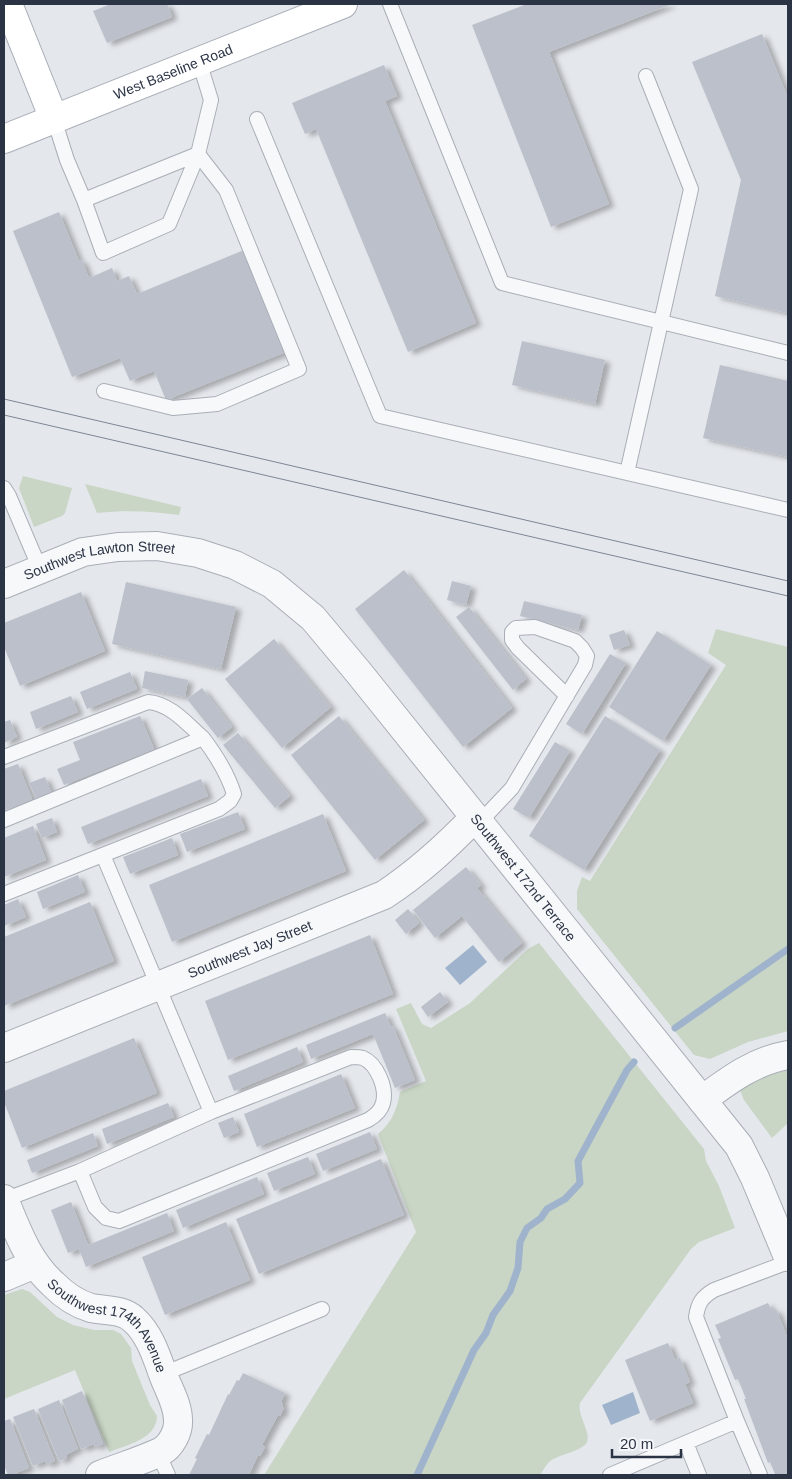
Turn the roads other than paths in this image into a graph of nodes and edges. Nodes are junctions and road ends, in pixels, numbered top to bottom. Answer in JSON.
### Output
{"nodes":[{"id":1,"x":8,"y":4,"type":"edge"},
{"id":2,"x":343,"y":4,"type":"edge"},
{"id":3,"x":390,"y":4,"type":"edge"},
{"id":4,"x":199,"y":61,"type":"junction"},
{"id":5,"x":646,"y":76,"type":"dead end"},
{"id":6,"x":54,"y":118,"type":"junction"},
{"id":7,"x":257,"y":119,"type":"dead end"},
{"id":8,"x":4,"y":139,"type":"edge"},
{"id":9,"x":198,"y":154,"type":"junction"},
{"id":10,"x":84,"y":200,"type":"junction"},
{"id":11,"x":661,"y":322,"type":"junction"},
{"id":12,"x":788,"y":354,"type":"edge"},
{"id":13,"x":104,"y":391,"type":"dead end"},
{"id":14,"x":627,"y":473,"type":"junction"},
{"id":15,"x":4,"y":488,"type":"edge"},
{"id":16,"x":788,"y":510,"type":"edge"},
{"id":17,"x":198,"y":552,"type":"joint"},
{"id":18,"x":40,"y":569,"type":"junction"},
{"id":19,"x":4,"y":584,"type":"edge"},
{"id":20,"x":567,"y":696,"type":"junction"},
{"id":21,"x":203,"y":738,"type":"junction"},
{"id":22,"x":4,"y":757,"type":"edge"},
{"id":23,"x":4,"y":820,"type":"edge"},
{"id":24,"x":477,"y":820,"type":"junction"},
{"id":25,"x":103,"y":854,"type":"junction"},
{"id":26,"x":4,"y":894,"type":"edge"},
{"id":27,"x":158,"y":985,"type":"junction"},
{"id":28,"x":4,"y":1048,"type":"edge"},
{"id":29,"x":788,"y":1055,"type":"edge"},
{"id":30,"x":702,"y":1100,"type":"junction"},
{"id":31,"x":211,"y":1112,"type":"junction"},
{"id":32,"x":80,"y":1171,"type":"junction"},
{"id":33,"x":4,"y":1199,"type":"edge"},
{"id":34,"x":788,"y":1258,"type":"edge"},
{"id":35,"x":788,"y":1262,"type":"edge"},
{"id":36,"x":35,"y":1264,"type":"junction"},
{"id":37,"x":4,"y":1277,"type":"edge"},
{"id":38,"x":322,"y":1309,"type":"dead end"},
{"id":39,"x":163,"y":1374,"type":"junction"},
{"id":40,"x":737,"y":1421,"type":"junction"},
{"id":41,"x":686,"y":1443,"type":"junction"},
{"id":42,"x":160,"y":1460,"type":"edge"},
{"id":43,"x":102,"y":1475,"type":"edge"},
{"id":44,"x":610,"y":1475,"type":"edge"},
{"id":45,"x":699,"y":1475,"type":"edge"},
{"id":46,"x":760,"y":1475,"type":"edge"}],
"edges":[{"from":1,"to":6,"type":"main road"},
{"from":2,"to":4,"type":"main road","name":"West Baseline Road"},
{"from":3,"to":11,"type":"lane"},
{"from":4,"to":6,"type":"main road","name":"West Baseline Road"},
{"from":4,"to":9,"type":"lane"},
{"from":5,"to":11,"type":"lane"},
{"from":6,"to":8,"type":"main road","name":"West Baseline Road"},
{"from":6,"to":10,"type":"lane"},
{"from":7,"to":14,"type":"lane"},
{"from":9,"to":10,"type":"lane"},
{"from":9,"to":10,"type":"lane"},
{"from":9,"to":13,"type":"lane"},
{"from":11,"to":12,"type":"lane"},
{"from":11,"to":14,"type":"lane"},
{"from":14,"to":16,"type":"lane"},
{"from":15,"to":18,"type":"lane"},
{"from":17,"to":18,"type":"street","name":"Southwest Lawton Street"},
{"from":17,"to":24,"type":"street","name":"Southwest 172nd Terrace"},
{"from":18,"to":19,"type":"street","name":"Southwest Lawton Street"},
{"from":20,"to":20,"type":"lane"},
{"from":20,"to":24,"type":"lane"},
{"from":21,"to":22,"type":"lane"},
{"from":21,"to":23,"type":"lane"},
{"from":21,"to":25,"type":"lane"},
{"from":24,"to":27,"type":"street","name":"Southwest Jay Street"},
{"from":24,"to":30,"type":"street","name":"Southwest 172nd Terrace"},
{"from":25,"to":26,"type":"lane"},
{"from":25,"to":27,"type":"lane"},
{"from":27,"to":28,"type":"street","name":"Southwest Jay Street"},
{"from":27,"to":31,"type":"lane"},
{"from":29,"to":30,"type":"street"},
{"from":30,"to":34,"type":"street","name":"Southwest 172nd Terrace"},
{"from":31,"to":32,"type":"lane"},
{"from":31,"to":32,"type":"lane"},
{"from":32,"to":33,"type":"lane"},
{"from":33,"to":36,"type":"street","name":"Southwest 174th Avenue"},
{"from":35,"to":40,"type":"lane"},
{"from":36,"to":37,"type":"street"},
{"from":36,"to":39,"type":"street","name":"Southwest 174th Avenue"},
{"from":38,"to":39,"type":"lane"},
{"from":39,"to":42,"type":"street","name":"Southwest 174th Avenue"},
{"from":40,"to":41,"type":"lane"},
{"from":40,"to":46,"type":"lane"},
{"from":41,"to":44,"type":"lane"},
{"from":41,"to":45,"type":"lane"},
{"from":42,"to":43,"type":"street"}]}
